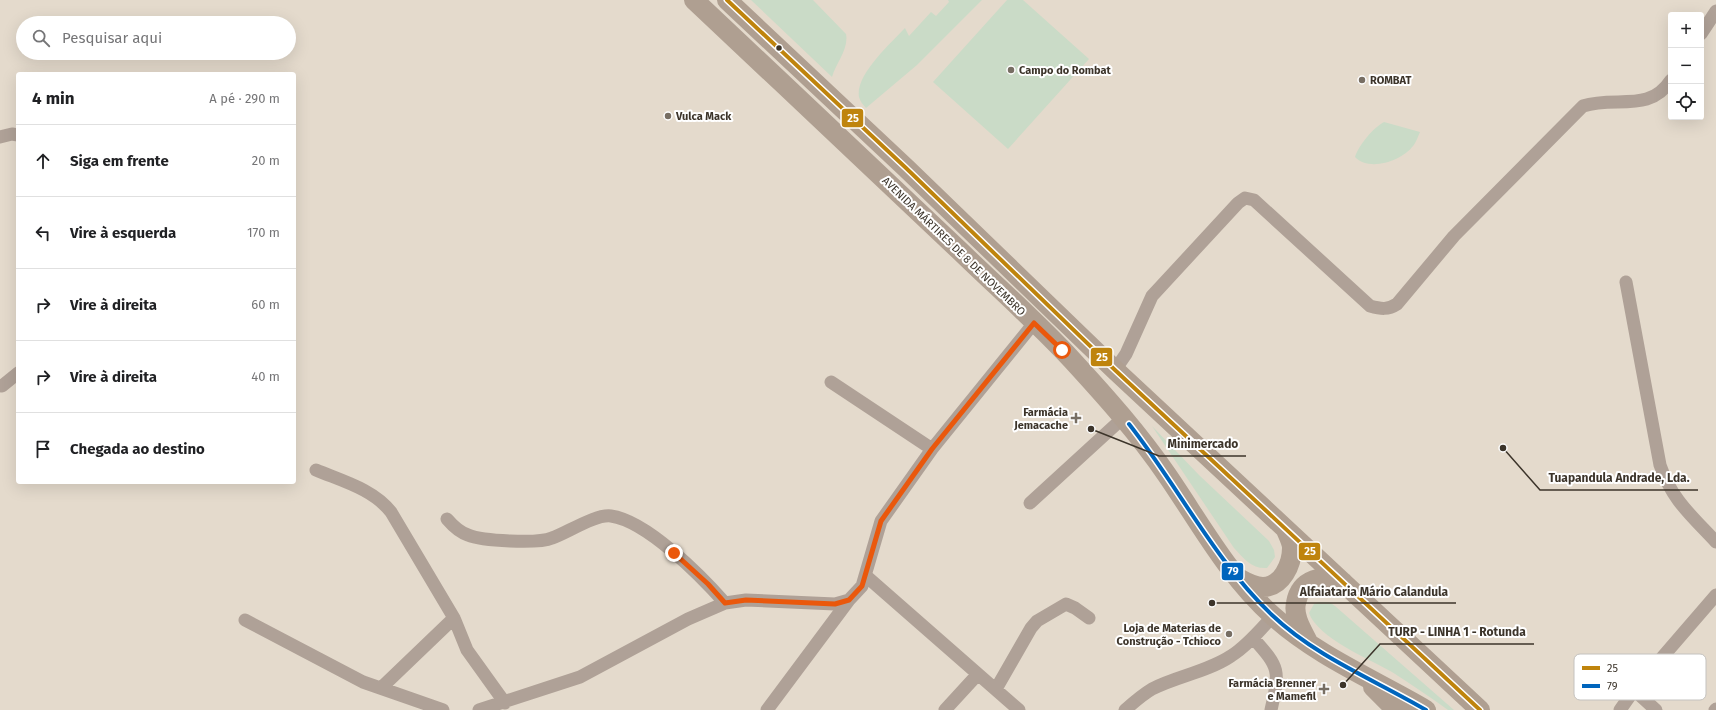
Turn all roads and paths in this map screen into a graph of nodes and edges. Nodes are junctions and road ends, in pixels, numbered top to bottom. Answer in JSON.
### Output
{"nodes":[{"id":1,"x":694,"y":0,"type":"edge"},
{"id":2,"x":727,"y":0,"type":"edge"},
{"id":3,"x":1716,"y":11,"type":"edge"},
{"id":4,"x":1704,"y":29,"type":"edge"},
{"id":5,"x":1668,"y":83,"type":"edge"},
{"id":6,"x":16,"y":135,"type":"edge"},
{"id":7,"x":0,"y":137,"type":"edge"},
{"id":8,"x":1626,"y":282,"type":"dead end"},
{"id":9,"x":1034,"y":323,"type":"junction"},
{"id":10,"x":1115,"y":370,"type":"junction"},
{"id":11,"x":16,"y":375,"type":"edge"},
{"id":12,"x":831,"y":382,"type":"dead end"},
{"id":13,"x":2,"y":386,"type":"dead end"},
{"id":14,"x":1124,"y":418,"type":"junction"},
{"id":15,"x":932,"y":449,"type":"junction"},
{"id":16,"x":316,"y":470,"type":"dead end"},
{"id":17,"x":1030,"y":503,"type":"dead end"},
{"id":18,"x":447,"y":519,"type":"dead end"},
{"id":19,"x":1286,"y":530,"type":"junction"},
{"id":20,"x":1716,"y":542,"type":"edge"},
{"id":21,"x":866,"y":576,"type":"junction"},
{"id":22,"x":1240,"y":579,"type":"junction"},
{"id":23,"x":1343,"y":582,"type":"junction"},
{"id":24,"x":1716,"y":595,"type":"edge"},
{"id":25,"x":849,"y":600,"type":"junction"},
{"id":26,"x":725,"y":603,"type":"junction"},
{"id":27,"x":1273,"y":616,"type":"junction"},
{"id":28,"x":454,"y":618,"type":"junction"},
{"id":29,"x":1089,"y":618,"type":"dead end"},
{"id":30,"x":244,"y":620,"type":"dead end"},
{"id":31,"x":1253,"y":638,"type":"junction"},
{"id":32,"x":1308,"y":643,"type":"junction"},
{"id":33,"x":1665,"y":654,"type":"edge"},
{"id":34,"x":978,"y":674,"type":"junction"},
{"id":35,"x":1360,"y":674,"type":"junction"},
{"id":36,"x":382,"y":688,"type":"junction"},
{"id":37,"x":996,"y":689,"type":"junction"},
{"id":38,"x":1627,"y":700,"type":"edge"},
{"id":39,"x":1645,"y":700,"type":"edge"},
{"id":40,"x":499,"y":706,"type":"edge"},
{"id":41,"x":442,"y":710,"type":"edge"},
{"id":42,"x":479,"y":710,"type":"edge"},
{"id":43,"x":766,"y":710,"type":"edge"},
{"id":44,"x":945,"y":710,"type":"edge"},
{"id":45,"x":1019,"y":710,"type":"edge"},
{"id":46,"x":1125,"y":710,"type":"edge"},
{"id":47,"x":1271,"y":710,"type":"edge"},
{"id":48,"x":1396,"y":710,"type":"edge"},
{"id":49,"x":1426,"y":710,"type":"edge"},
{"id":50,"x":1480,"y":710,"type":"edge"},
{"id":51,"x":1620,"y":710,"type":"edge"},
{"id":52,"x":1656,"y":710,"type":"edge"}],
"edges":[{"from":1,"to":9,"type":"main road","name":"AVENIDA MÁRTIRES DE 8 DE NOVEMBRO"},
{"from":2,"to":10,"type":"main road","name":"AVENIDA MÁRTIRES DE 8 DE NOVEMBRO"},
{"from":3,"to":4,"type":"street"},
{"from":5,"to":10,"type":"street"},
{"from":6,"to":7,"type":"street"},
{"from":8,"to":20,"type":"street"},
{"from":9,"to":14,"type":"main road","name":"AVENIDA MÁRTIRES DE 8 DE NOVEMBRO"},
{"from":9,"to":15,"type":"street"},
{"from":10,"to":19,"type":"main road","name":"AVENIDA MÁRTIRES DE 8 DE NOVEMBRO"},
{"from":11,"to":13,"type":"street"},
{"from":12,"to":15,"type":"street"},
{"from":14,"to":17,"type":"street"},
{"from":14,"to":22,"type":"main road","name":"AVENIDA MÁRTIRES DE 8 DE NOVEMBRO"},
{"from":15,"to":21,"type":"street"},
{"from":16,"to":28,"type":"street"},
{"from":18,"to":26,"type":"street"},
{"from":19,"to":22,"type":"main road"},
{"from":19,"to":23,"type":"main road","name":"AVENIDA MÁRTIRES DE 8 DE NOVEMBRO"},
{"from":21,"to":25,"type":"street"},
{"from":21,"to":34,"type":"street"},
{"from":22,"to":27,"type":"main road","name":"AVENIDA MÁRTIRES DE 8 DE NOVEMBRO"},
{"from":23,"to":32,"type":"main road"},
{"from":23,"to":50,"type":"main road","name":"AVENIDA MÁRTIRES DE 8 DE NOVEMBRO"},
{"from":24,"to":33,"type":"street"},
{"from":25,"to":26,"type":"street"},
{"from":25,"to":43,"type":"street"},
{"from":26,"to":40,"type":"street"},
{"from":27,"to":31,"type":"street"},
{"from":27,"to":32,"type":"main road","name":"AVENIDA MÁRTIRES DE 8 DE NOVEMBRO"},
{"from":28,"to":36,"type":"street"},
{"from":28,"to":40,"type":"street"},
{"from":29,"to":37,"type":"street"},
{"from":30,"to":36,"type":"street"},
{"from":31,"to":46,"type":"street"},
{"from":31,"to":47,"type":"street"},
{"from":32,"to":35,"type":"main road","name":"AVENIDA MÁRTIRES DE 8 DE NOVEMBRO"},
{"from":34,"to":37,"type":"street"},
{"from":34,"to":44,"type":"street"},
{"from":35,"to":48,"type":"main road"},
{"from":35,"to":49,"type":"main road","name":"AVENIDA MÁRTIRES DE 8 DE NOVEMBRO"},
{"from":36,"to":41,"type":"street"},
{"from":37,"to":45,"type":"street"},
{"from":38,"to":51,"type":"street"},
{"from":39,"to":52,"type":"street"},
{"from":40,"to":42,"type":"street"}]}
